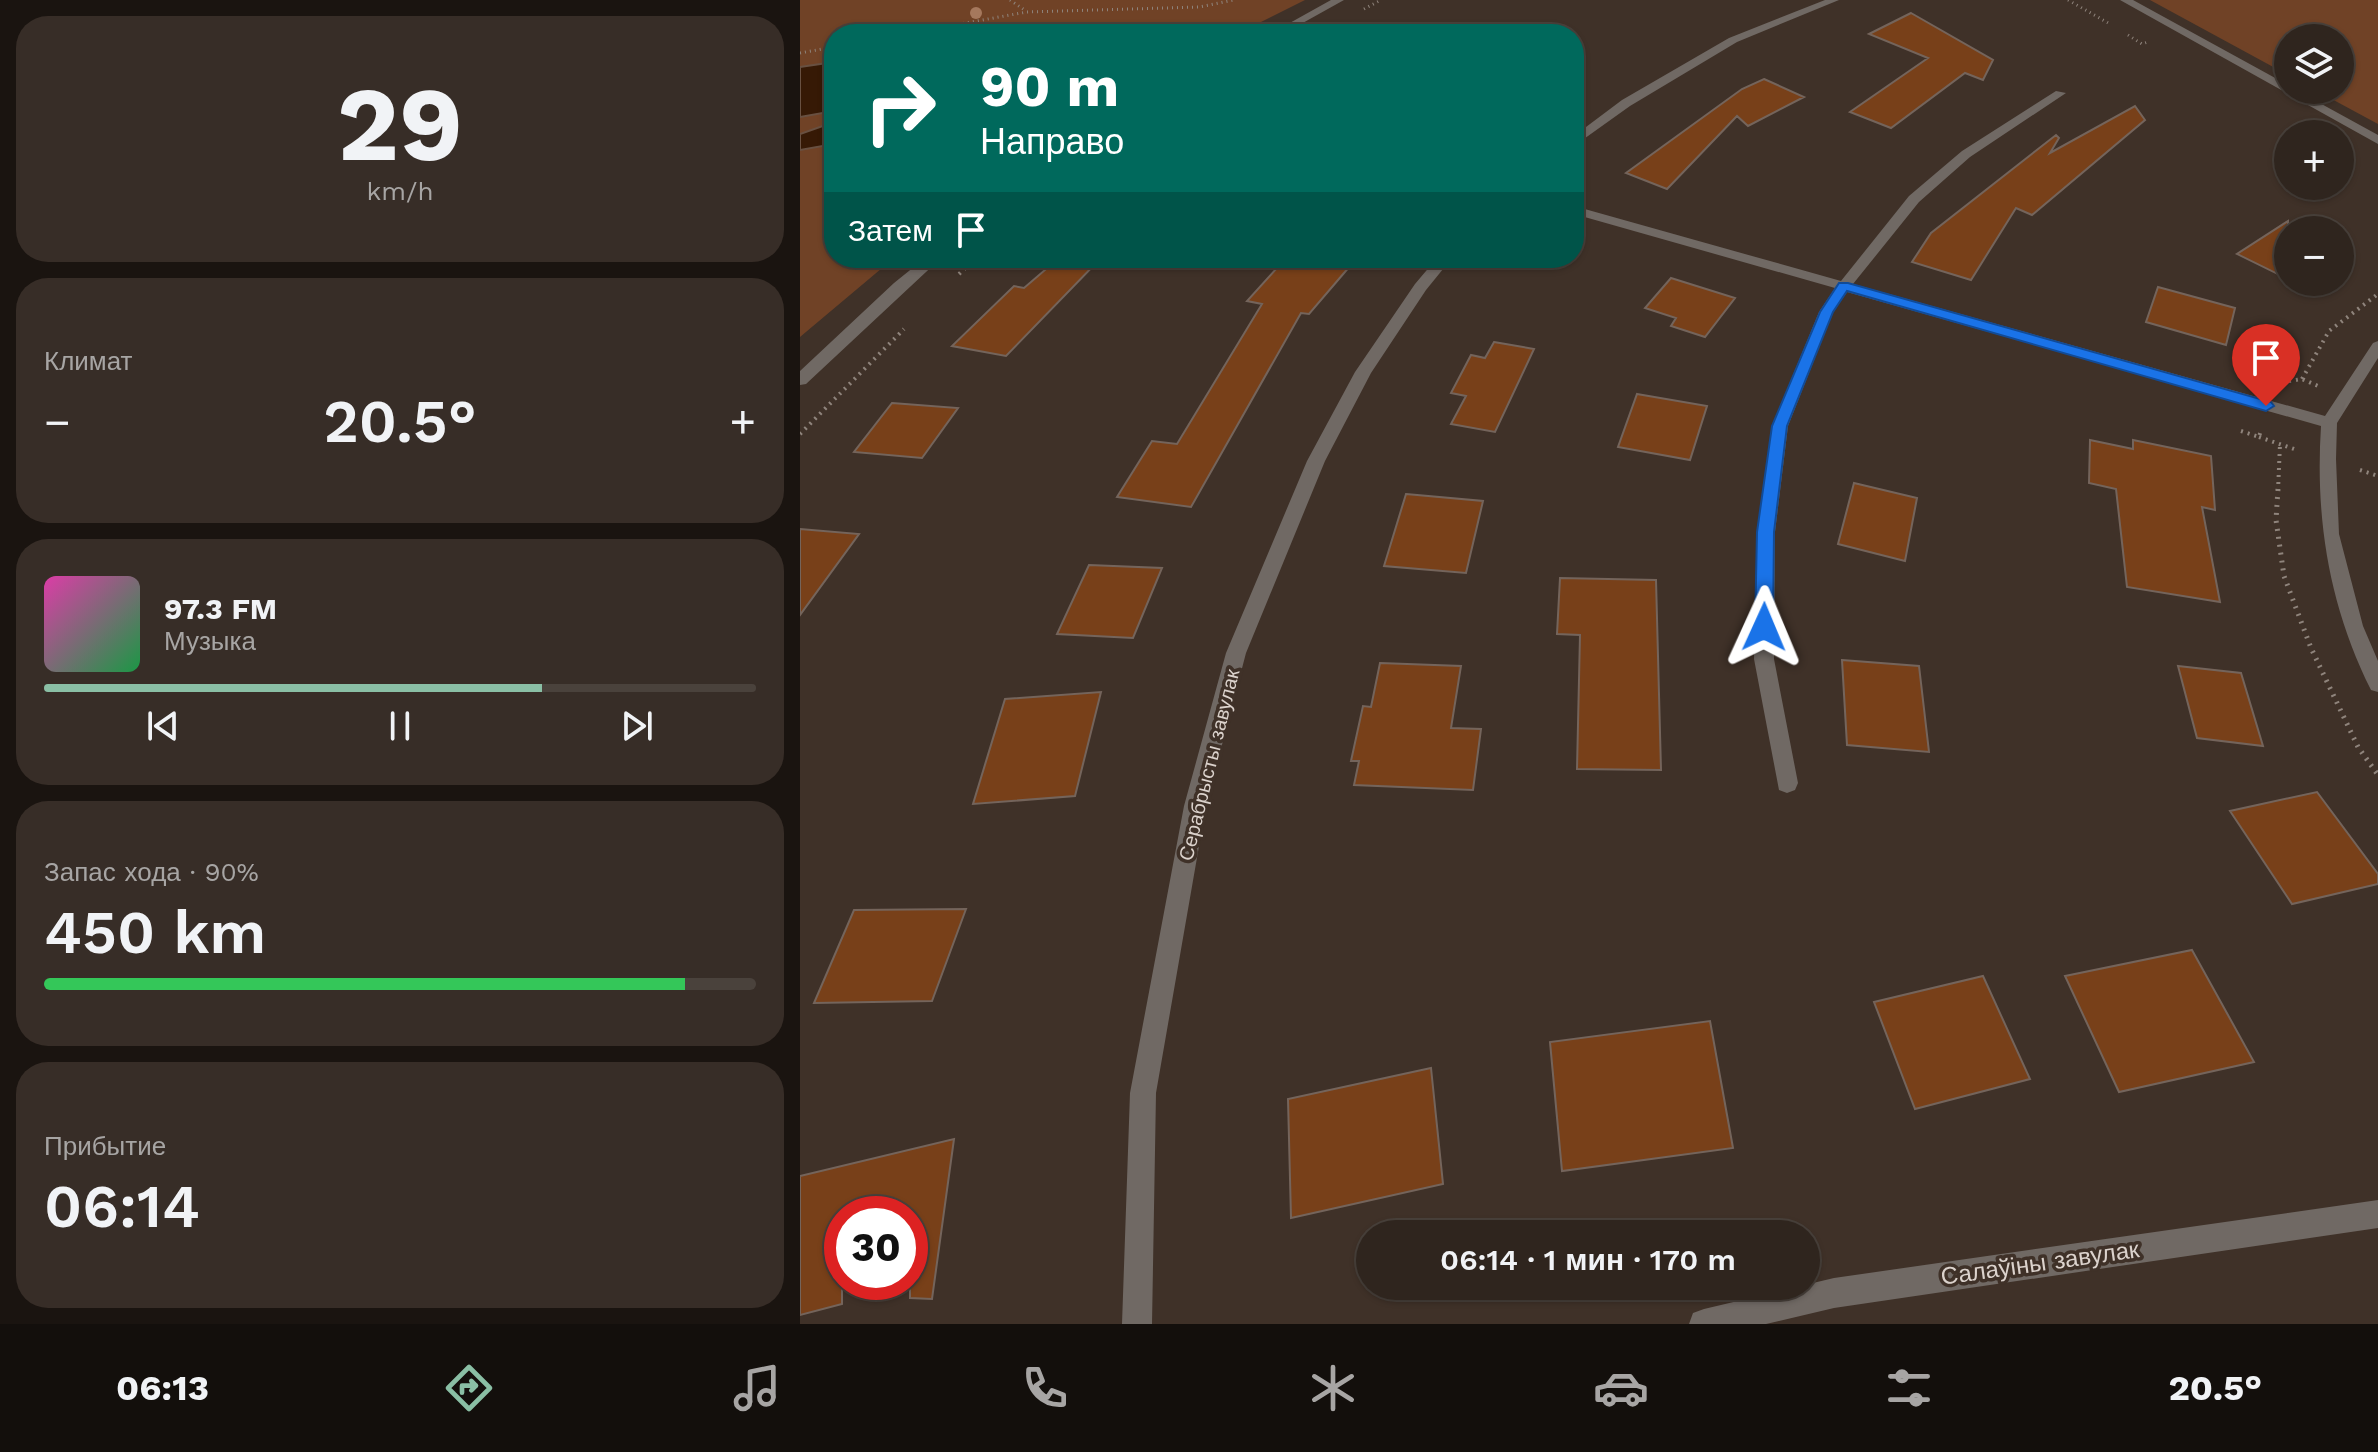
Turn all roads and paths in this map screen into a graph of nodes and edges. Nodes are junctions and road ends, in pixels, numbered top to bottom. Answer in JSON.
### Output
{"nodes":[{"id":1,"x":1010,"y":0,"type":"edge"},
{"id":2,"x":1234,"y":0,"type":"edge"},
{"id":3,"x":1339,"y":0,"type":"edge"},
{"id":4,"x":1834,"y":0,"type":"edge"},
{"id":5,"x":2125,"y":0,"type":"edge"},
{"id":6,"x":1027,"y":12,"type":"junction"},
{"id":7,"x":960,"y":24,"type":"edge"},
{"id":8,"x":1294,"y":24,"type":"edge"},
{"id":9,"x":824,"y":49,"type":"edge"},
{"id":10,"x":800,"y":53,"type":"edge"},
{"id":11,"x":2060,"y":93,"type":"dead end"},
{"id":12,"x":1584,"y":134,"type":"edge"},
{"id":13,"x":2378,"y":140,"type":"edge"},
{"id":14,"x":1584,"y":213,"type":"edge"},
{"id":15,"x":922,"y":268,"type":"edge"},
{"id":16,"x":966,"y":268,"type":"edge"},
{"id":17,"x":1436,"y":268,"type":"edge"},
{"id":18,"x":950,"y":283,"type":"dead end"},
{"id":19,"x":1843,"y":285,"type":"junction"},
{"id":20,"x":2378,"y":294,"type":"edge"},
{"id":21,"x":907,"y":326,"type":"dead end"},
{"id":22,"x":2378,"y":346,"type":"edge"},
{"id":23,"x":2302,"y":379,"type":"dead end"},
{"id":24,"x":800,"y":380,"type":"edge"},
{"id":25,"x":2329,"y":423,"type":"junction"},
{"id":26,"x":800,"y":434,"type":"edge"},
{"id":27,"x":2280,"y":444,"type":"dead end"},
{"id":28,"x":2378,"y":684,"type":"edge"},
{"id":29,"x":2378,"y":775,"type":"edge"},
{"id":30,"x":1787,"y":783,"type":"dead end"},
{"id":31,"x":2378,"y":1214,"type":"edge"},
{"id":32,"x":1137,"y":1324,"type":"edge"},
{"id":33,"x":1704,"y":1324,"type":"edge"}],
"edges":[{"from":1,"to":6,"type":"path"},
{"from":2,"to":6,"type":"path"},
{"from":3,"to":8,"type":"street"},
{"from":4,"to":12,"type":"street"},
{"from":5,"to":13,"type":"street"},
{"from":6,"to":7,"type":"path"},
{"from":9,"to":10,"type":"path"},
{"from":11,"to":19,"type":"street"},
{"from":14,"to":19,"type":"street"},
{"from":15,"to":24,"type":"street"},
{"from":16,"to":18,"type":"path"},
{"from":17,"to":32,"type":"street","name":"Серабрысты завулак"},
{"from":19,"to":25,"type":"street"},
{"from":19,"to":30,"type":"street"},
{"from":20,"to":23,"type":"path"},
{"from":21,"to":26,"type":"path"},
{"from":22,"to":25,"type":"street"},
{"from":25,"to":28,"type":"street"},
{"from":27,"to":29,"type":"path"},
{"from":31,"to":33,"type":"street","name":"Салаўіны завулак"}]}
